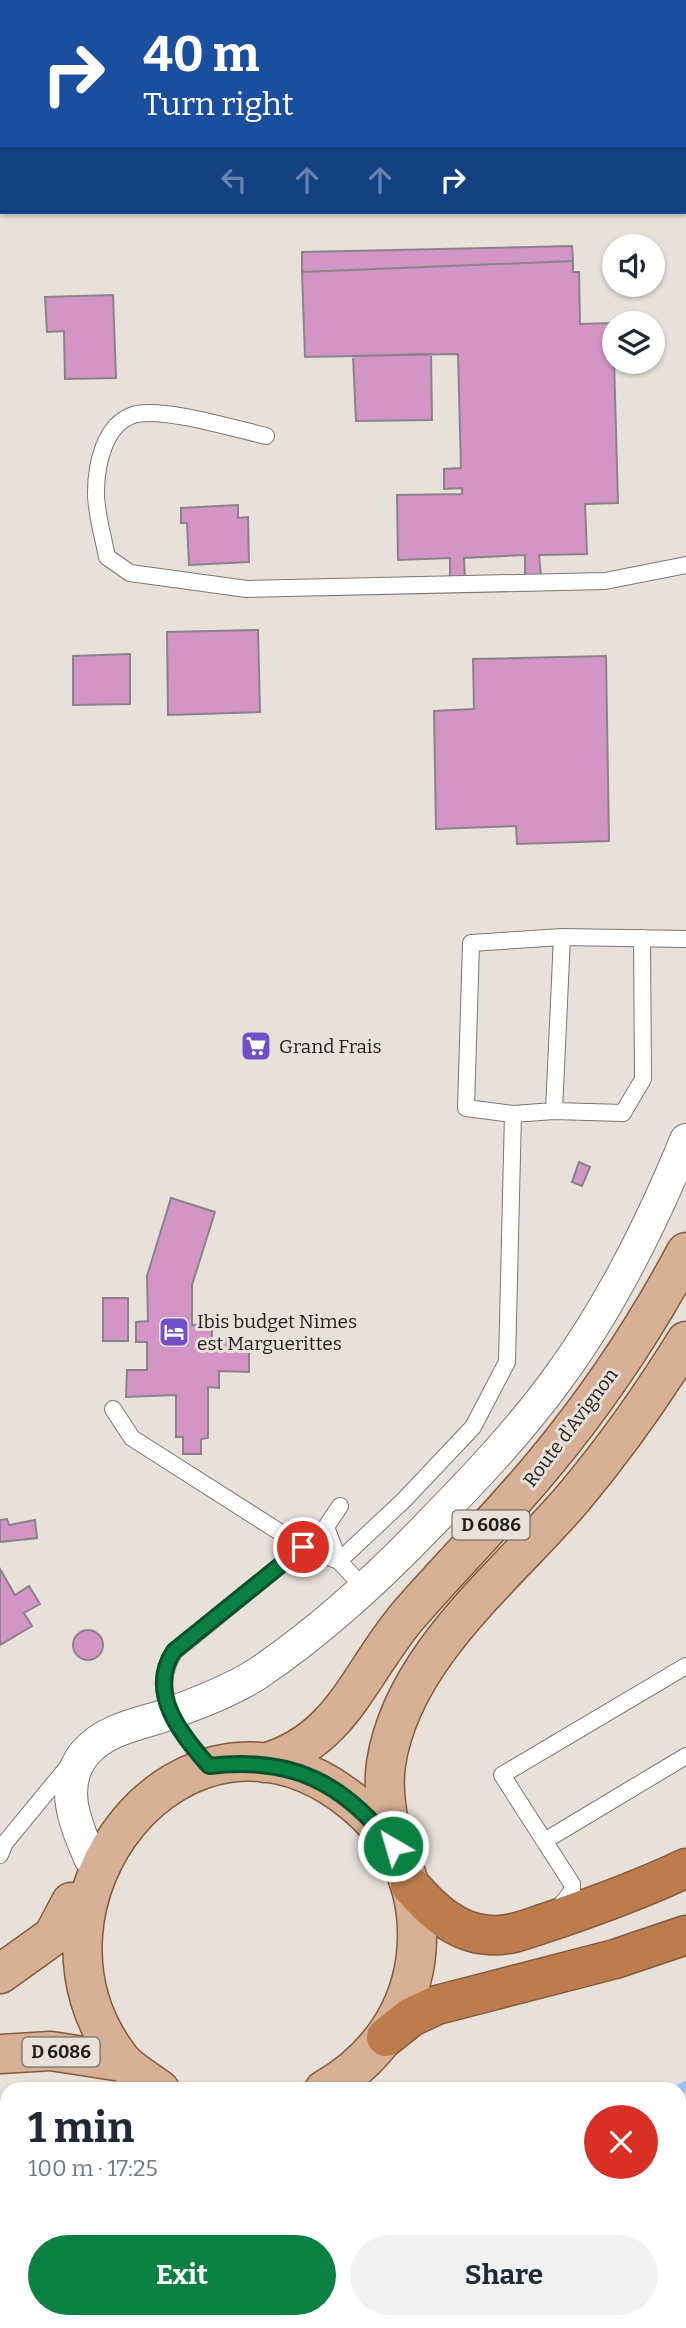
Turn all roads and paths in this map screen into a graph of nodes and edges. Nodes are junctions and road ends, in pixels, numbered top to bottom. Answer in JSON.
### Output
{"nodes":[{"id":1,"x":266,"y":436,"type":"dead end"},
{"id":2,"x":686,"y":565,"type":"edge"},
{"id":3,"x":562,"y":937,"type":"junction"},
{"id":4,"x":642,"y":938,"type":"junction"},
{"id":5,"x":686,"y":939,"type":"edge"},
{"id":6,"x":554,"y":1111,"type":"junction"},
{"id":7,"x":513,"y":1114,"type":"junction"},
{"id":8,"x":686,"y":1140,"type":"edge"},
{"id":9,"x":686,"y":1252,"type":"edge"},
{"id":10,"x":686,"y":1341,"type":"edge"},
{"id":11,"x":113,"y":1409,"type":"dead end"},
{"id":12,"x":340,"y":1506,"type":"dead end"},
{"id":13,"x":303,"y":1547,"type":"junction"},
{"id":14,"x":339,"y":1561,"type":"junction"},
{"id":15,"x":364,"y":1588,"type":"junction"},
{"id":16,"x":686,"y":1666,"type":"edge"},
{"id":17,"x":170,"y":1713,"type":"junction"},
{"id":18,"x":96,"y":1742,"type":"junction"},
{"id":19,"x":686,"y":1756,"type":"edge"},
{"id":20,"x":264,"y":1763,"type":"junction"},
{"id":21,"x":209,"y":1766,"type":"junction"},
{"id":22,"x":546,"y":1840,"type":"junction"},
{"id":23,"x":393,"y":1846,"type":"junction"},
{"id":24,"x":0,"y":1855,"type":"edge"},
{"id":25,"x":90,"y":1858,"type":"junction"},
{"id":26,"x":686,"y":1868,"type":"edge"},
{"id":27,"x":410,"y":1885,"type":"junction"},
{"id":28,"x":75,"y":1894,"type":"junction"},
{"id":29,"x":538,"y":1925,"type":"junction"},
{"id":30,"x":686,"y":1935,"type":"edge"},
{"id":31,"x":0,"y":1974,"type":"edge"},
{"id":32,"x":386,"y":2037,"type":"junction"},
{"id":33,"x":0,"y":2054,"type":"edge"},
{"id":34,"x":122,"y":2062,"type":"junction"},
{"id":35,"x":149,"y":2082,"type":"edge"},
{"id":36,"x":338,"y":2082,"type":"edge"}],
"edges":[{"from":1,"to":2,"type":"lane"},
{"from":3,"to":4,"type":"lane"},
{"from":3,"to":6,"type":"lane"},
{"from":3,"to":7,"type":"lane"},
{"from":4,"to":5,"type":"lane"},
{"from":4,"to":6,"type":"lane"},
{"from":6,"to":7,"type":"lane"},
{"from":7,"to":14,"type":"lane"},
{"from":8,"to":15,"type":"street"},
{"from":9,"to":20,"type":"main road","name":"Route d'Avignon","number":"D 6086"},
{"from":10,"to":23,"type":"main road","number":"D 6086"},
{"from":11,"to":13,"type":"lane"},
{"from":12,"to":14,"type":"lane"},
{"from":13,"to":14,"type":"lane"},
{"from":13,"to":17,"type":"lane"},
{"from":14,"to":15,"type":"lane"},
{"from":15,"to":17,"type":"street"},
{"from":16,"to":22,"type":"lane"},
{"from":17,"to":18,"type":"street"},
{"from":17,"to":21,"type":"lane"},
{"from":18,"to":24,"type":"lane"},
{"from":18,"to":25,"type":"street"},
{"from":19,"to":22,"type":"lane"},
{"from":20,"to":21,"type":"main road"},
{"from":20,"to":23,"type":"main road"},
{"from":21,"to":25,"type":"main road"},
{"from":22,"to":29,"type":"lane"},
{"from":23,"to":27,"type":"main road"},
{"from":25,"to":28,"type":"main road"},
{"from":26,"to":29,"type":"highway"},
{"from":27,"to":29,"type":"highway"},
{"from":27,"to":32,"type":"main road"},
{"from":28,"to":31,"type":"main road"},
{"from":28,"to":34,"type":"main road"},
{"from":30,"to":32,"type":"highway"},
{"from":32,"to":36,"type":"main road"},
{"from":33,"to":34,"type":"main road","number":"D 6086"},
{"from":34,"to":35,"type":"main road"}]}
